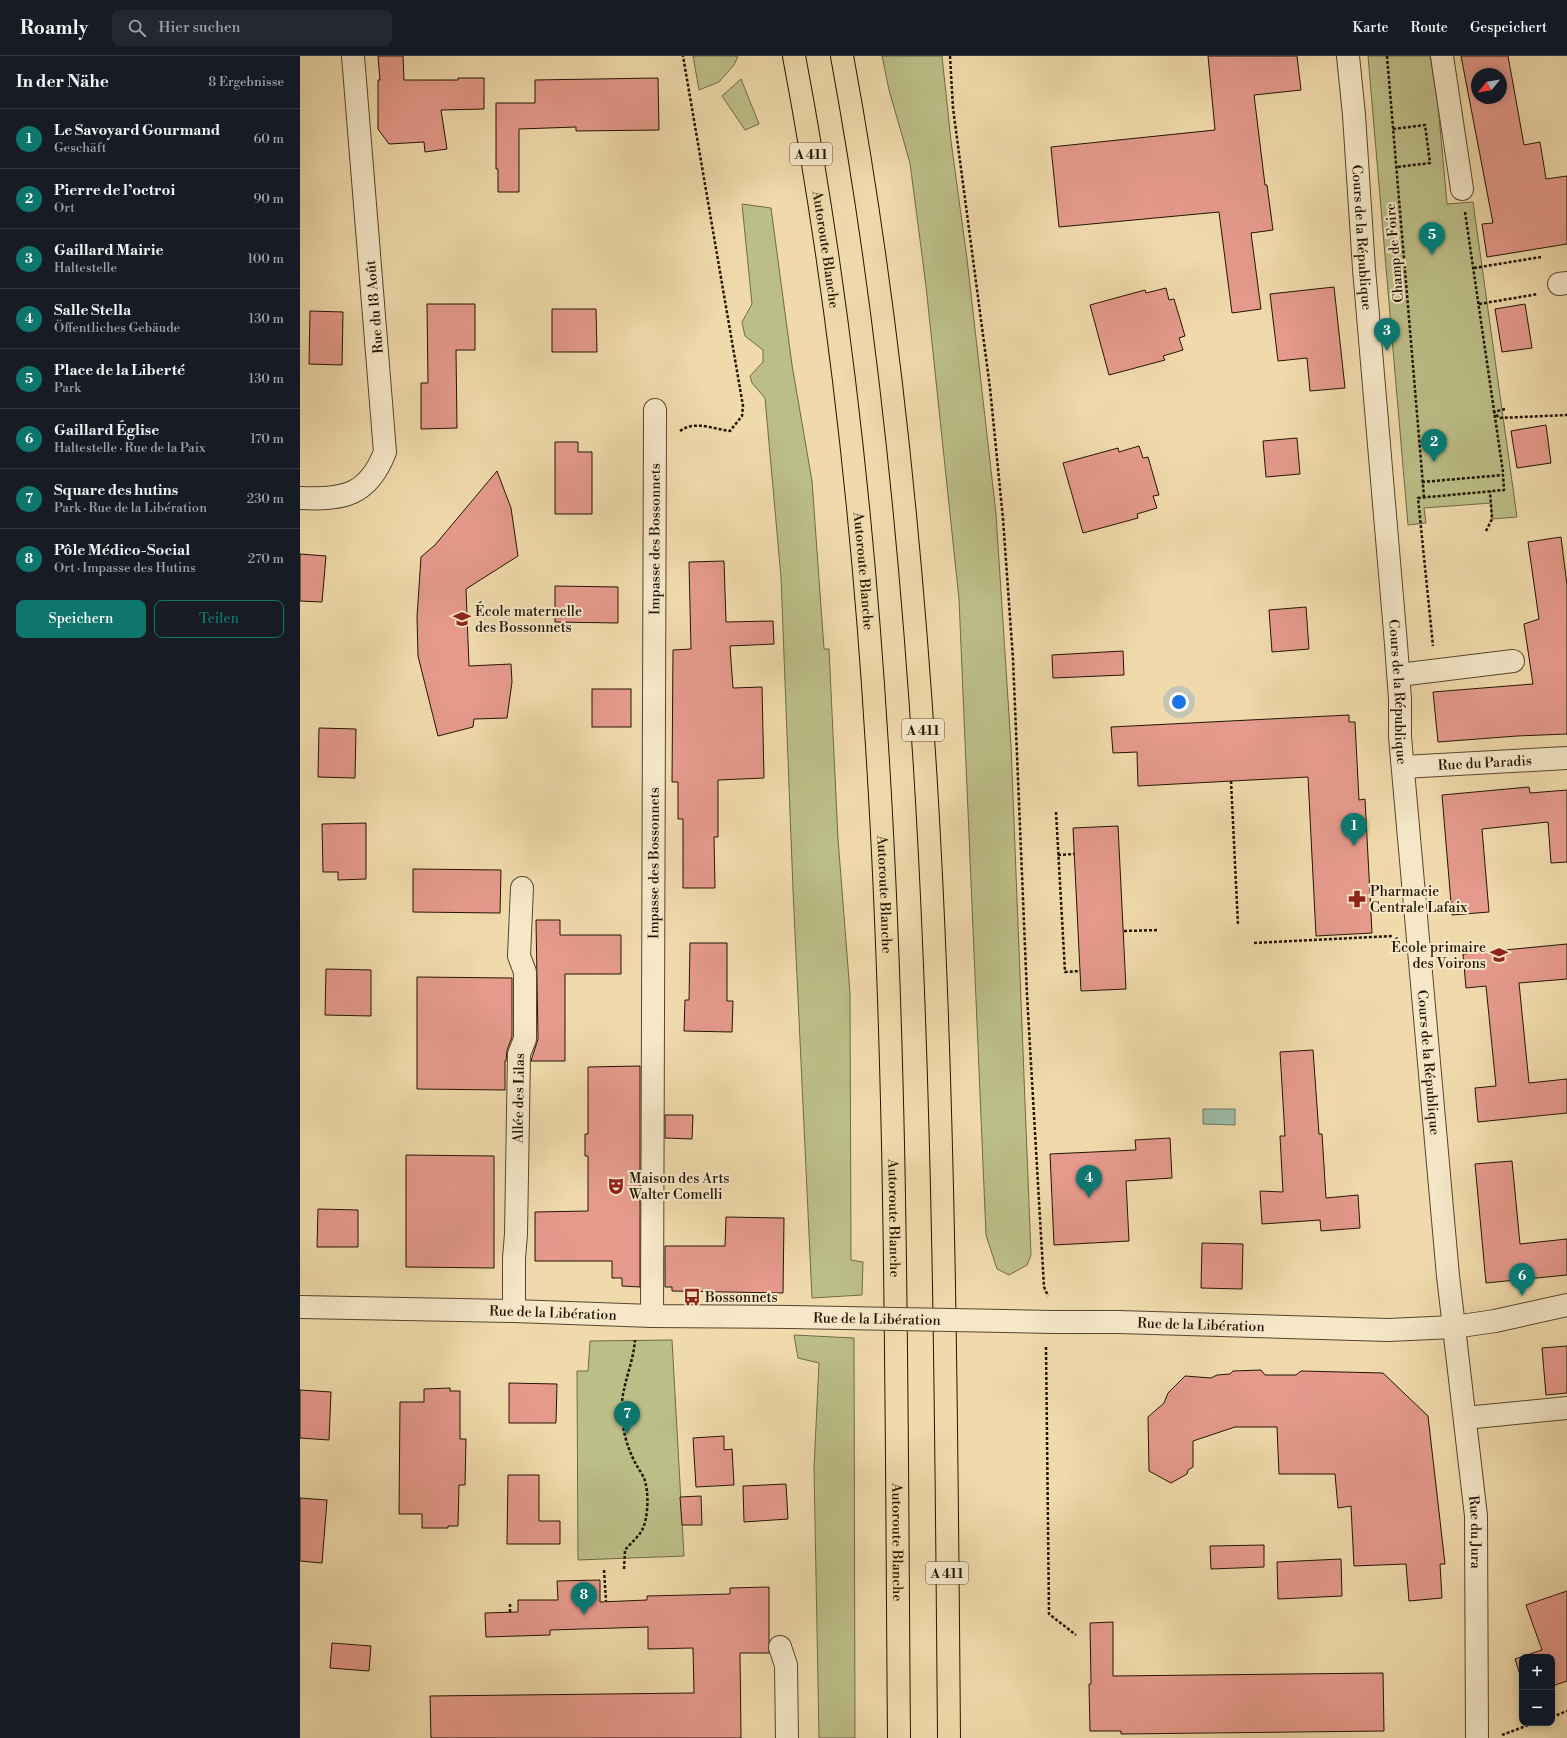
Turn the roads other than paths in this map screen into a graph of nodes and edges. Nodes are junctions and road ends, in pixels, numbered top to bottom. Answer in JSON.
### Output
{"nodes":[{"id":1,"x":353,"y":56,"type":"edge"},
{"id":2,"x":794,"y":56,"type":"edge"},
{"id":3,"x":842,"y":56,"type":"edge"},
{"id":4,"x":1348,"y":56,"type":"edge"},
{"id":5,"x":1442,"y":56,"type":"edge"},
{"id":6,"x":1462,"y":189,"type":"road end"},
{"id":7,"x":655,"y":418,"type":"road end"},
{"id":8,"x":300,"y":498,"type":"edge"},
{"id":9,"x":1513,"y":661,"type":"dead end"},
{"id":10,"x":1398,"y":675,"type":"junction"},
{"id":11,"x":1567,"y":758,"type":"edge"},
{"id":12,"x":1403,"y":767,"type":"junction"},
{"id":13,"x":522,"y":888,"type":"dead end"},
{"id":14,"x":1567,"y":1305,"type":"edge"},
{"id":15,"x":300,"y":1307,"type":"edge"},
{"id":16,"x":514,"y":1311,"type":"junction"},
{"id":17,"x":643,"y":1316,"type":"junction"},
{"id":18,"x":1454,"y":1327,"type":"junction"},
{"id":19,"x":1567,"y":1408,"type":"edge"},
{"id":20,"x":1464,"y":1418,"type":"junction"},
{"id":21,"x":780,"y":1647,"type":"dead end"},
{"id":22,"x":787,"y":1738,"type":"edge"},
{"id":23,"x":899,"y":1738,"type":"edge"},
{"id":24,"x":949,"y":1738,"type":"edge"},
{"id":25,"x":1477,"y":1738,"type":"edge"}],
"edges":[{"from":1,"to":8,"type":"street","name":"Rue du 18 Août"},
{"from":2,"to":23,"type":"highway","name":"Autoroute Blanche","number":"A 411"},
{"from":3,"to":24,"type":"highway","number":"A 411"},
{"from":4,"to":10,"type":"street","name":"Cours de la République"},
{"from":5,"to":6,"type":"street"},
{"from":7,"to":17,"type":"street","name":"Impasse des Bossonnets"},
{"from":9,"to":10,"type":"street"},
{"from":10,"to":12,"type":"street","name":"Cours de la République"},
{"from":11,"to":12,"type":"street","name":"Rue du Paradis"},
{"from":12,"to":18,"type":"street","name":"Cours de la République"},
{"from":13,"to":16,"type":"street","name":"Allée des Lilas"},
{"from":14,"to":18,"type":"street","name":"Rue de la Libération"},
{"from":15,"to":16,"type":"street","name":"Rue de la Libération"},
{"from":16,"to":17,"type":"street","name":"Rue de la Libération"},
{"from":17,"to":18,"type":"street","name":"Rue de la Libération","bridge":true},
{"from":18,"to":20,"type":"street","name":"Rue du Jura"},
{"from":19,"to":20,"type":"street"},
{"from":20,"to":25,"type":"street","name":"Rue du Jura"},
{"from":21,"to":22,"type":"street"}]}
